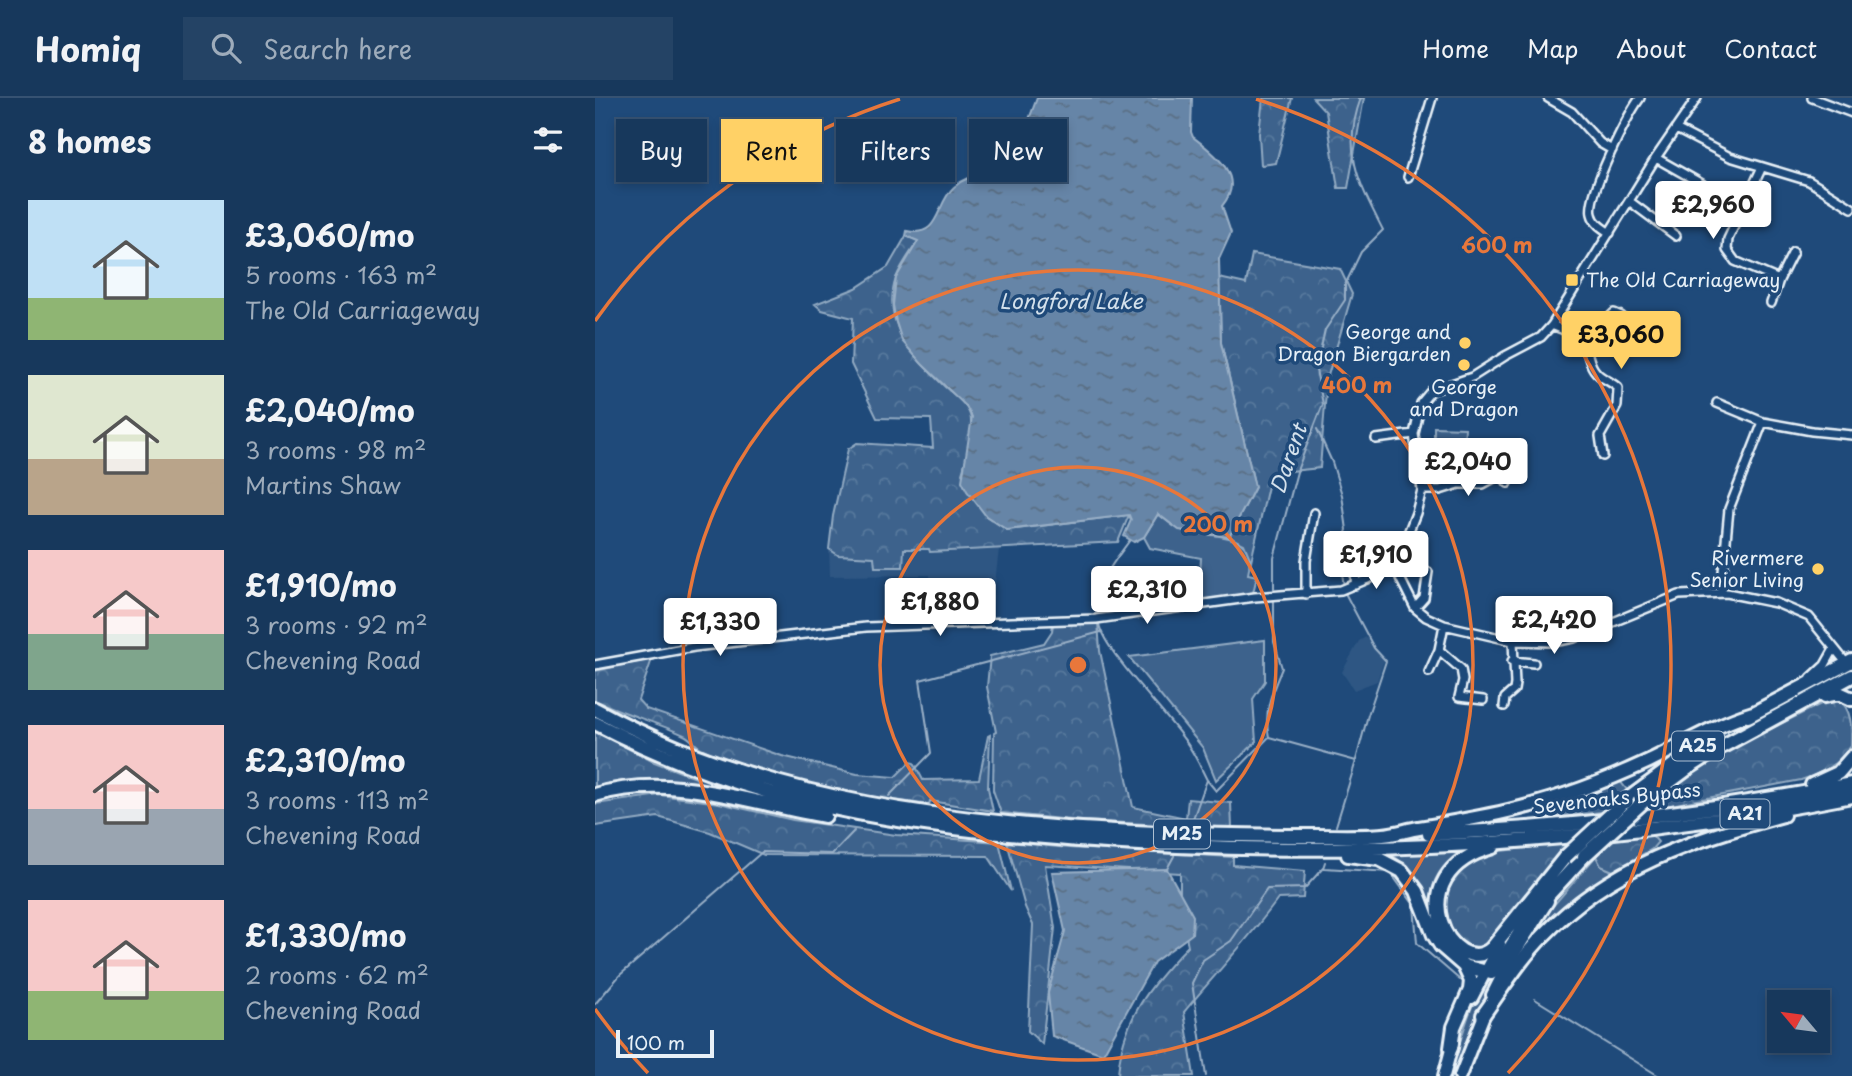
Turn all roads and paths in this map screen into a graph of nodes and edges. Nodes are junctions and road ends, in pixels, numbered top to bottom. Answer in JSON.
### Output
{"nodes":[{"id":1,"x":1432,"y":98,"type":"edge"},
{"id":2,"x":1548,"y":98,"type":"edge"},
{"id":3,"x":1640,"y":98,"type":"edge"},
{"id":4,"x":1697,"y":98,"type":"edge"},
{"id":5,"x":1812,"y":98,"type":"edge"},
{"id":6,"x":1852,"y":113,"type":"edge"},
{"id":7,"x":1677,"y":128,"type":"junction"},
{"id":8,"x":1612,"y":150,"type":"junction"},
{"id":9,"x":1656,"y":158,"type":"junction"},
{"id":10,"x":1762,"y":167,"type":"junction"},
{"id":11,"x":1408,"y":177,"type":"dead end"},
{"id":12,"x":1702,"y":184,"type":"dead end"},
{"id":13,"x":1629,"y":201,"type":"junction"},
{"id":14,"x":1852,"y":208,"type":"edge"},
{"id":15,"x":1610,"y":233,"type":"junction"},
{"id":16,"x":1676,"y":236,"type":"dead end"},
{"id":17,"x":1793,"y":252,"type":"dead end"},
{"id":18,"x":1779,"y":280,"type":"junction"},
{"id":19,"x":1771,"y":303,"type":"dead end"},
{"id":20,"x":1552,"y":325,"type":"junction"},
{"id":21,"x":1602,"y":326,"type":"dead end"},
{"id":22,"x":1584,"y":343,"type":"junction"},
{"id":23,"x":1717,"y":403,"type":"dead end"},
{"id":24,"x":1763,"y":422,"type":"junction"},
{"id":25,"x":1414,"y":433,"type":"junction"},
{"id":26,"x":1852,"y":435,"type":"edge"},
{"id":27,"x":1376,"y":439,"type":"dead end"},
{"id":28,"x":1603,"y":456,"type":"dead end"},
{"id":29,"x":1509,"y":483,"type":"dead end"},
{"id":30,"x":1422,"y":490,"type":"junction"},
{"id":31,"x":1314,"y":513,"type":"dead end"},
{"id":32,"x":1357,"y":554,"type":"dead end"},
{"id":33,"x":1397,"y":567,"type":"junction"},
{"id":34,"x":1428,"y":572,"type":"dead end"},
{"id":35,"x":1355,"y":585,"type":"junction"},
{"id":36,"x":1721,"y":593,"type":"junction"},
{"id":37,"x":1306,"y":594,"type":"junction"},
{"id":38,"x":1415,"y":608,"type":"junction"},
{"id":39,"x":1444,"y":625,"type":"junction"},
{"id":40,"x":1513,"y":641,"type":"junction"},
{"id":41,"x":1834,"y":649,"type":"junction"},
{"id":42,"x":1439,"y":650,"type":"junction"},
{"id":43,"x":1512,"y":661,"type":"junction"},
{"id":44,"x":1534,"y":663,"type":"dead end"},
{"id":45,"x":595,"y":665,"type":"edge"},
{"id":46,"x":1851,"y":668,"type":"edge"},
{"id":47,"x":1429,"y":672,"type":"dead end"},
{"id":48,"x":1802,"y":687,"type":"junction"},
{"id":49,"x":1852,"y":699,"type":"edge"},
{"id":50,"x":1483,"y":700,"type":"dead end"},
{"id":51,"x":1805,"y":703,"type":"junction"},
{"id":52,"x":1504,"y":706,"type":"dead end"},
{"id":53,"x":595,"y":709,"type":"edge"},
{"id":54,"x":1753,"y":713,"type":"junction"},
{"id":55,"x":595,"y":723,"type":"edge"},
{"id":56,"x":1852,"y":757,"type":"edge"},
{"id":57,"x":1851,"y":792,"type":"edge"},
{"id":58,"x":595,"y":795,"type":"edge"},
{"id":59,"x":1720,"y":806,"type":"junction"},
{"id":60,"x":939,"y":826,"type":"junction"},
{"id":61,"x":1385,"y":835,"type":"junction"},
{"id":62,"x":1517,"y":840,"type":"junction"},
{"id":63,"x":1306,"y":848,"type":"junction"},
{"id":64,"x":1560,"y":881,"type":"junction"},
{"id":65,"x":1516,"y":920,"type":"junction"},
{"id":66,"x":1464,"y":966,"type":"junction"},
{"id":67,"x":1484,"y":973,"type":"junction"},
{"id":68,"x":1483,"y":1015,"type":"junction"},
{"id":69,"x":1451,"y":1048,"type":"junction"},
{"id":70,"x":1444,"y":1076,"type":"edge"},
{"id":71,"x":1459,"y":1076,"type":"edge"}],
"edges":[{"from":1,"to":11,"type":"street"},
{"from":2,"to":8,"type":"street"},
{"from":3,"to":8,"type":"street"},
{"from":4,"to":7,"type":"street"},
{"from":5,"to":6,"type":"street"},
{"from":7,"to":9,"type":"street"},
{"from":7,"to":10,"type":"street"},
{"from":8,"to":15,"type":"street"},
{"from":9,"to":12,"type":"street"},
{"from":9,"to":13,"type":"street"},
{"from":10,"to":14,"type":"street"},
{"from":10,"to":18,"type":"street"},
{"from":13,"to":15,"type":"street"},
{"from":13,"to":16,"type":"street"},
{"from":15,"to":20,"type":"street"},
{"from":17,"to":18,"type":"street"},
{"from":18,"to":19,"type":"street"},
{"from":20,"to":22,"type":"street"},
{"from":20,"to":25,"type":"street"},
{"from":21,"to":22,"type":"street"},
{"from":22,"to":28,"type":"street"},
{"from":23,"to":24,"type":"street"},
{"from":24,"to":26,"type":"street"},
{"from":24,"to":36,"type":"street"},
{"from":25,"to":27,"type":"street"},
{"from":25,"to":30,"type":"street"},
{"from":29,"to":30,"type":"street"},
{"from":30,"to":33,"type":"street"},
{"from":31,"to":37,"type":"street"},
{"from":32,"to":35,"type":"street"},
{"from":33,"to":35,"type":"street"},
{"from":33,"to":38,"type":"street"},
{"from":34,"to":38,"type":"street"},
{"from":35,"to":37,"type":"street"},
{"from":36,"to":40,"type":"street"},
{"from":36,"to":41,"type":"street"},
{"from":37,"to":45,"type":"street"},
{"from":38,"to":39,"type":"street"},
{"from":39,"to":40,"type":"street"},
{"from":39,"to":42,"type":"street"},
{"from":40,"to":43,"type":"street"},
{"from":41,"to":46,"type":"street"},
{"from":41,"to":48,"type":"street"},
{"from":42,"to":47,"type":"street"},
{"from":42,"to":50,"type":"street"},
{"from":43,"to":44,"type":"street"},
{"from":43,"to":52,"type":"street"},
{"from":46,"to":48,"type":"highway","number":"A25"},
{"from":46,"to":51,"type":"highway","number":"A25"},
{"from":48,"to":54,"type":"highway","number":"A25"},
{"from":49,"to":51,"type":"highway"},
{"from":51,"to":64,"type":"highway","number":"A25","bridge":true},
{"from":53,"to":61,"type":"highway","number":"M25"},
{"from":54,"to":61,"type":"highway"},
{"from":54,"to":65,"type":"highway","number":"A25","bridge":true},
{"from":55,"to":60,"type":"highway","number":"M25"},
{"from":56,"to":59,"type":"highway"},
{"from":57,"to":59,"type":"highway","name":"Sevenoaks Bypass","number":"A21"},
{"from":57,"to":62,"type":"highway","name":"Sevenoaks Bypass","number":"A21"},
{"from":57,"to":68,"type":"highway"},
{"from":58,"to":60,"type":"highway","number":"M25"},
{"from":59,"to":61,"type":"highway","name":"Sevenoaks Bypass","number":"A21"},
{"from":60,"to":63,"type":"highway","number":"M25"},
{"from":62,"to":63,"type":"highway","number":"M25"},
{"from":62,"to":65,"type":"highway"},
{"from":63,"to":66,"type":"highway","number":"M25"},
{"from":64,"to":67,"type":"highway"},
{"from":64,"to":68,"type":"main road","number":"A25"},
{"from":65,"to":67,"type":"main road","number":"A25"},
{"from":66,"to":67,"type":"highway","number":"M25"},
{"from":66,"to":69,"type":"highway"},
{"from":67,"to":69,"type":"main road","number":"A25"},
{"from":68,"to":71,"type":"main road","number":"A25"},
{"from":69,"to":70,"type":"main road","number":"A25"}]}
